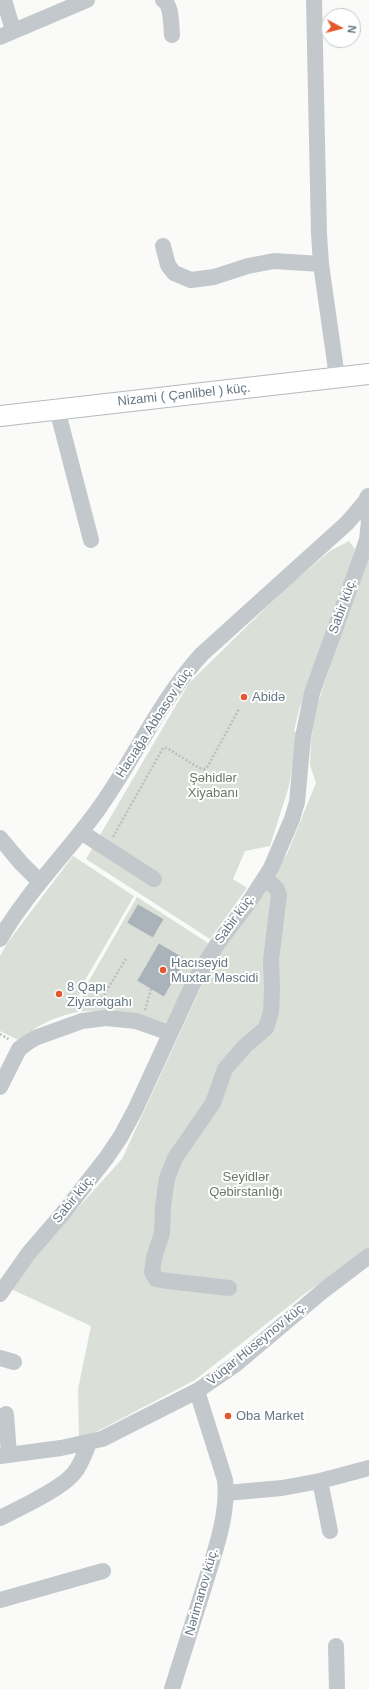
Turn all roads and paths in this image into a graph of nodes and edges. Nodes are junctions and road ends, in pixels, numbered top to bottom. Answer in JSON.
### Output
{"nodes":[{"id":1,"x":4,"y":0,"type":"edge"},
{"id":2,"x":87,"y":0,"type":"edge"},
{"id":3,"x":163,"y":0,"type":"edge"},
{"id":4,"x":314,"y":0,"type":"edge"},
{"id":5,"x":7,"y":34,"type":"edge"},
{"id":6,"x":172,"y":35,"type":"dead end"},
{"id":7,"x":163,"y":246,"type":"dead end"},
{"id":8,"x":321,"y":264,"type":"junction"},
{"id":9,"x":369,"y":374,"type":"edge"},
{"id":10,"x":337,"y":378,"type":"junction"},
{"id":11,"x":57,"y":409,"type":"junction"},
{"id":12,"x":0,"y":416,"type":"edge"},
{"id":13,"x":367,"y":498,"type":"edge"},
{"id":14,"x":91,"y":540,"type":"dead end"},
{"id":15,"x":239,"y":709,"type":"dead end"},
{"id":16,"x":81,"y":832,"type":"junction"},
{"id":17,"x":0,"y":838,"type":"edge"},
{"id":18,"x":107,"y":848,"type":"junction"},
{"id":19,"x":265,"y":878,"type":"junction"},
{"id":20,"x":154,"y":879,"type":"dead end"},
{"id":21,"x":39,"y":881,"type":"junction"},
{"id":22,"x":0,"y":939,"type":"edge"},
{"id":23,"x":127,"y":957,"type":"dead end"},
{"id":24,"x":151,"y":989,"type":"dead end"},
{"id":25,"x":95,"y":1019,"type":"junction"},
{"id":26,"x":141,"y":1022,"type":"junction"},
{"id":27,"x":170,"y":1033,"type":"junction"},
{"id":28,"x":0,"y":1087,"type":"edge"},
{"id":29,"x":369,"y":1256,"type":"edge"},
{"id":30,"x":229,"y":1288,"type":"dead end"},
{"id":31,"x":1,"y":1291,"type":"edge"},
{"id":32,"x":198,"y":1391,"type":"junction"},
{"id":33,"x":6,"y":1414,"type":"dead end"},
{"id":34,"x":89,"y":1443,"type":"junction"},
{"id":35,"x":4,"y":1456,"type":"edge"},
{"id":36,"x":369,"y":1468,"type":"edge"},
{"id":37,"x":320,"y":1481,"type":"junction"},
{"id":38,"x":226,"y":1493,"type":"junction"},
{"id":39,"x":0,"y":1518,"type":"edge"},
{"id":40,"x":330,"y":1531,"type":"dead end"},
{"id":41,"x":103,"y":1571,"type":"dead end"},
{"id":42,"x":0,"y":1600,"type":"edge"},
{"id":43,"x":336,"y":1646,"type":"dead end"},
{"id":44,"x":172,"y":1689,"type":"edge"},
{"id":45,"x":337,"y":1689,"type":"edge"}],
"edges":[{"from":1,"to":5,"type":"street"},
{"from":2,"to":5,"type":"street"},
{"from":3,"to":6,"type":"street"},
{"from":4,"to":8,"type":"street"},
{"from":7,"to":8,"type":"street"},
{"from":8,"to":10,"type":"street"},
{"from":9,"to":10,"type":"main road","name":"Nizami ( Çənlibel ) küç."},
{"from":10,"to":11,"type":"main road","name":"Nizami ( Çənlibel ) küç."},
{"from":11,"to":12,"type":"main road","name":"Nizami ( Çənlibel ) küç."},
{"from":11,"to":14,"type":"street"},
{"from":13,"to":16,"type":"street","name":"Hacıağa Abbasov küç."},
{"from":13,"to":19,"type":"street","name":"Sabir küç."},
{"from":15,"to":18,"type":"path"},
{"from":16,"to":18,"type":"street"},
{"from":16,"to":21,"type":"street","name":"Hacıağa Abbasov küç."},
{"from":17,"to":21,"type":"street"},
{"from":18,"to":20,"type":"street"},
{"from":19,"to":27,"type":"street","name":"Sabir küç."},
{"from":19,"to":30,"type":"street"},
{"from":21,"to":22,"type":"street","name":"Hacıağa Abbasov küç."},
{"from":23,"to":25,"type":"path"},
{"from":24,"to":26,"type":"path"},
{"from":25,"to":26,"type":"street"},
{"from":25,"to":28,"type":"street"},
{"from":26,"to":27,"type":"street"},
{"from":27,"to":31,"type":"street","name":"Sabir küç."},
{"from":29,"to":32,"type":"street","name":"Vüqar Hüseynov küç."},
{"from":32,"to":34,"type":"street","name":"Vüqar Hüseynov küç."},
{"from":32,"to":38,"type":"street","name":"Nərimanov küç."},
{"from":33,"to":35,"type":"street"},
{"from":34,"to":35,"type":"street","name":"Vüqar Hüseynov küç."},
{"from":34,"to":39,"type":"street"},
{"from":36,"to":37,"type":"street"},
{"from":37,"to":38,"type":"street"},
{"from":37,"to":40,"type":"street"},
{"from":38,"to":44,"type":"street","name":"Nərimanov küç."},
{"from":41,"to":42,"type":"street"},
{"from":43,"to":45,"type":"street"}]}
